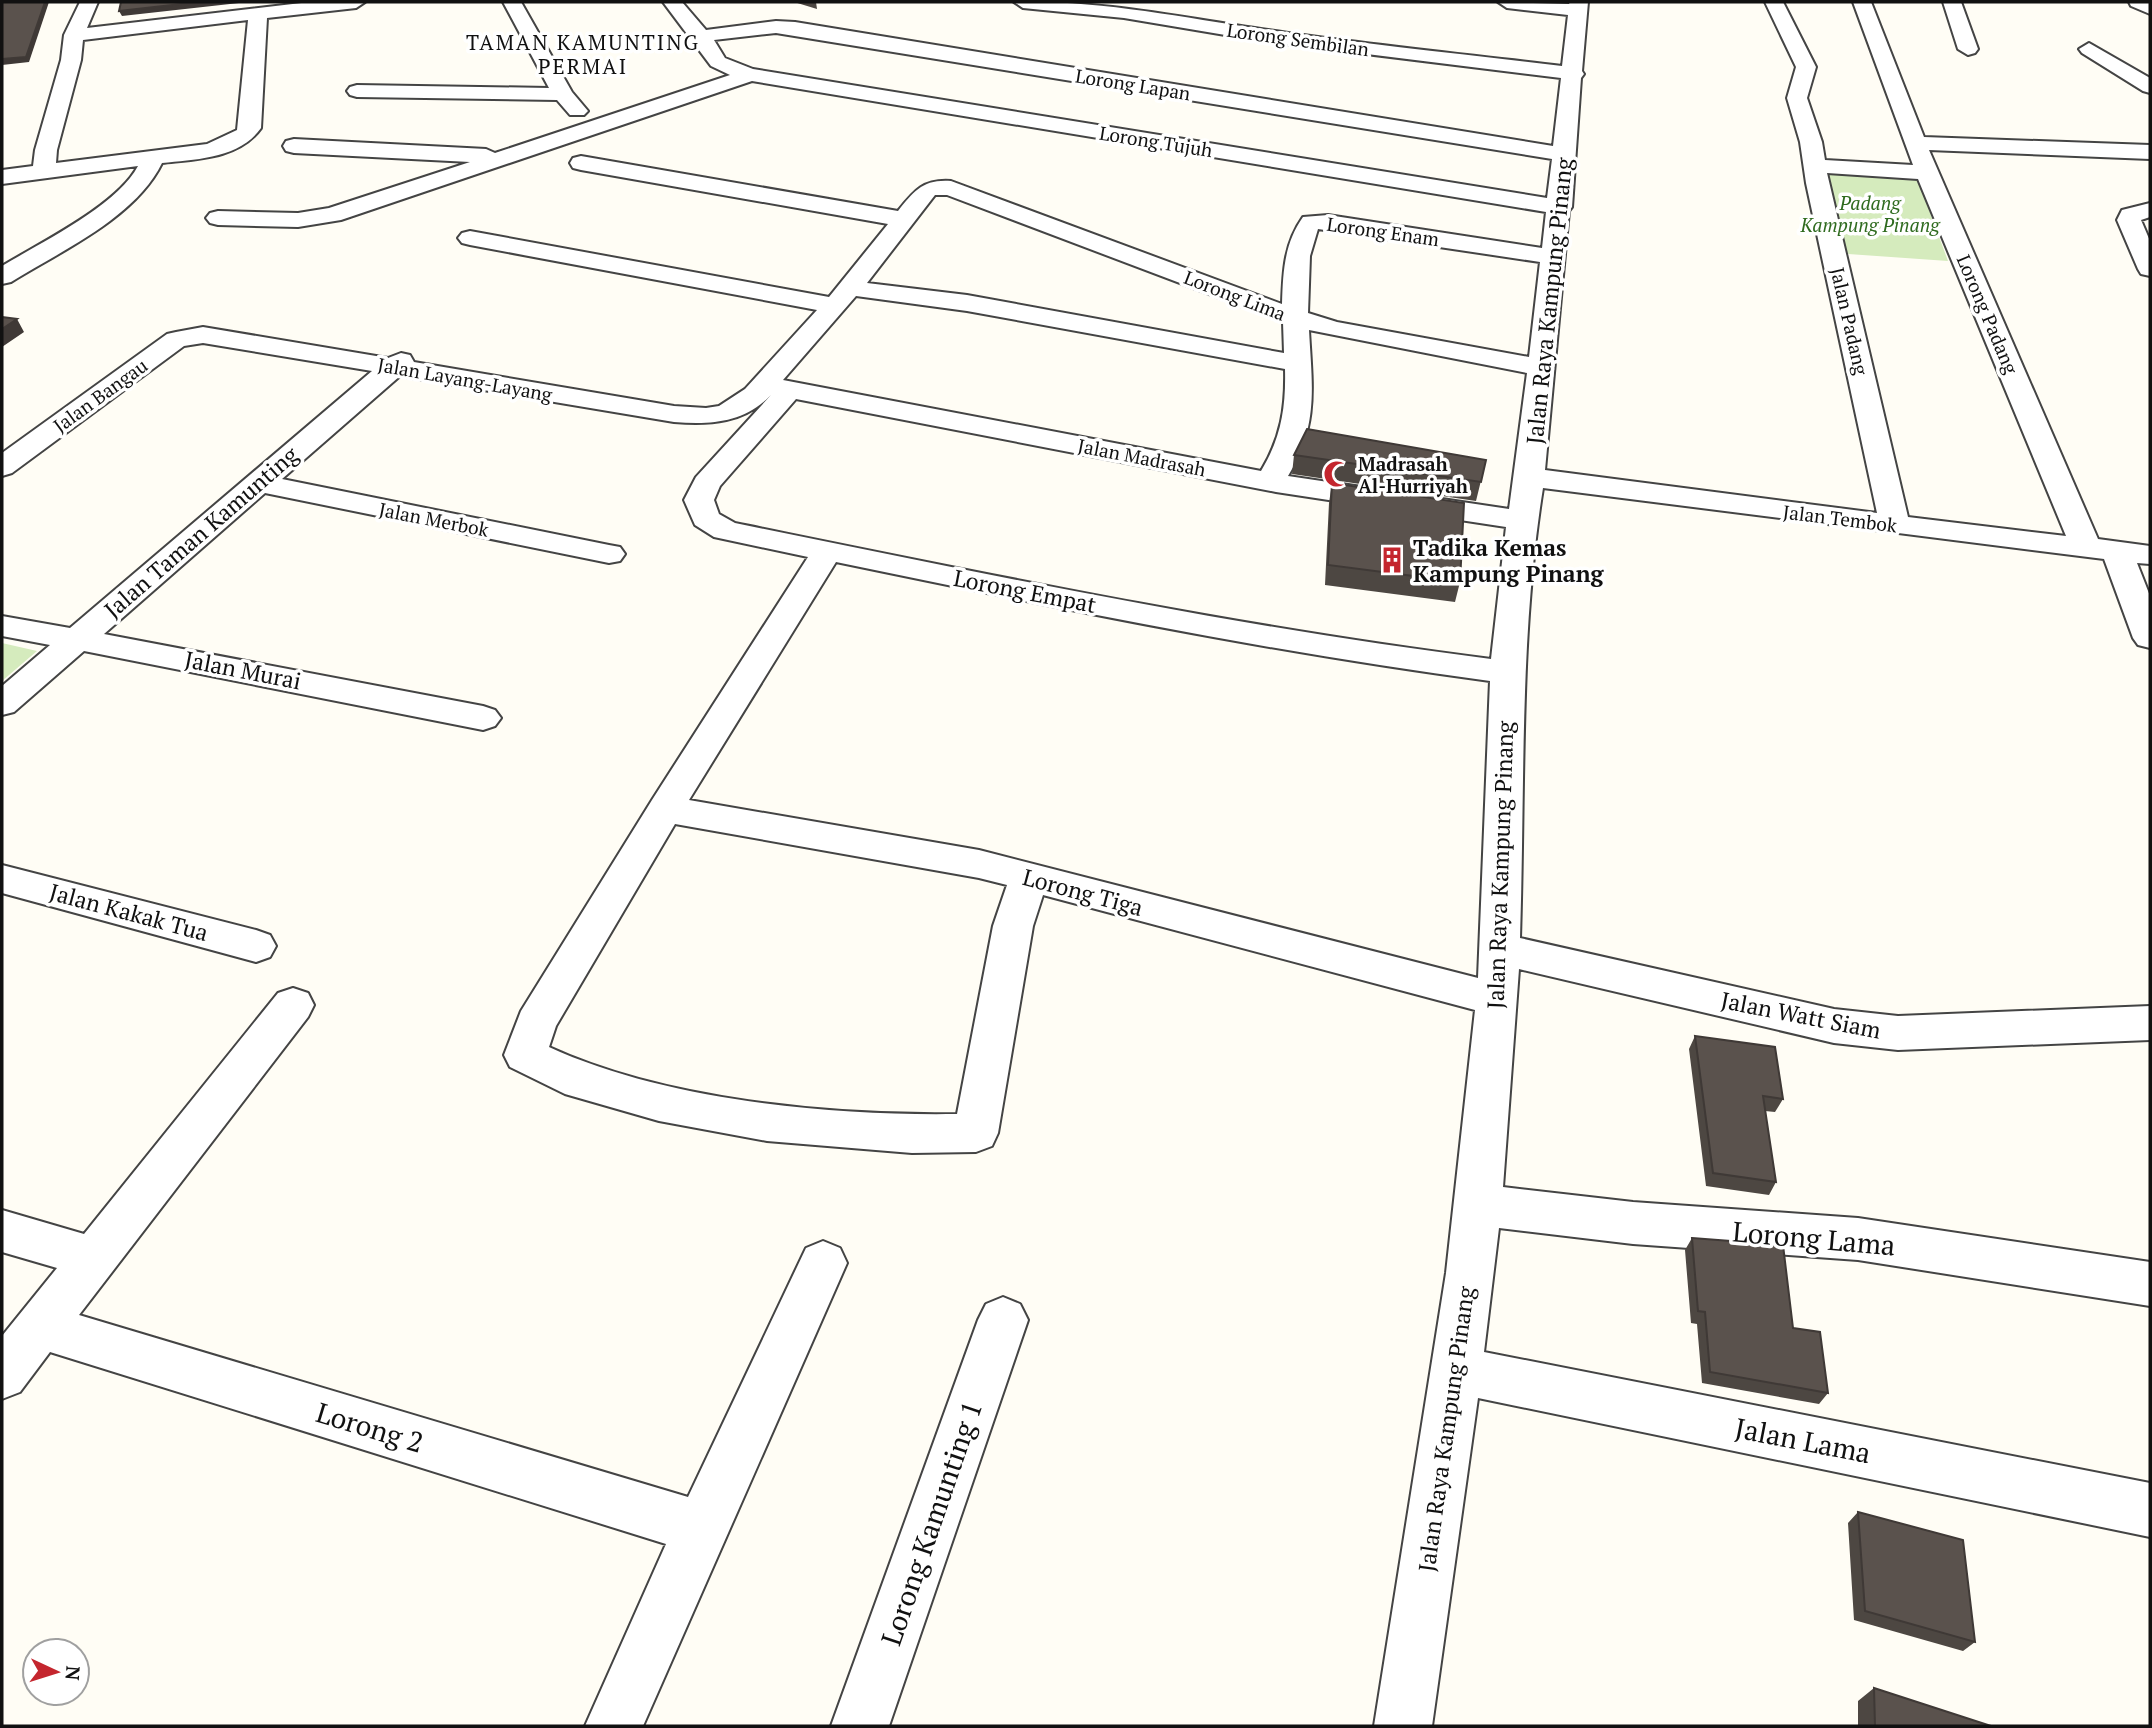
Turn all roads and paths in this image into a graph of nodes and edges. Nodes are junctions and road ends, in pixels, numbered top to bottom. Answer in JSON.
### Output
{"nodes":[{"id":1,"x":89,"y":2,"type":"edge"},
{"id":2,"x":356,"y":2,"type":"edge"},
{"id":3,"x":512,"y":2,"type":"edge"},
{"id":4,"x":672,"y":2,"type":"edge"},
{"id":5,"x":1023,"y":2,"type":"edge"},
{"id":6,"x":1507,"y":2,"type":"edge"},
{"id":7,"x":1774,"y":2,"type":"edge"},
{"id":8,"x":1862,"y":2,"type":"edge"},
{"id":9,"x":1952,"y":2,"type":"edge"},
{"id":10,"x":2138,"y":2,"type":"edge"},
{"id":11,"x":1578,"y":6,"type":"edge"},
{"id":12,"x":2150,"y":8,"type":"edge"},
{"id":13,"x":258,"y":13,"type":"junction"},
{"id":14,"x":75,"y":35,"type":"junction"},
{"id":15,"x":701,"y":36,"type":"junction"},
{"id":16,"x":1968,"y":49,"type":"dead end"},
{"id":17,"x":2089,"y":49,"type":"dead end"},
{"id":18,"x":1574,"y":74,"type":"junction"},
{"id":19,"x":751,"y":75,"type":"junction"},
{"id":20,"x":2150,"y":87,"type":"edge"},
{"id":21,"x":357,"y":91,"type":"dead end"},
{"id":22,"x":564,"y":94,"type":"junction"},
{"id":23,"x":591,"y":129,"type":"junction"},
{"id":24,"x":1915,"y":143,"type":"junction"},
{"id":25,"x":294,"y":146,"type":"dead end"},
{"id":26,"x":2150,"y":152,"type":"edge"},
{"id":27,"x":1565,"y":155,"type":"junction"},
{"id":28,"x":26,"y":157,"type":"edge"},
{"id":29,"x":509,"y":157,"type":"junction"},
{"id":30,"x":153,"y":158,"type":"junction"},
{"id":31,"x":581,"y":163,"type":"dead end"},
{"id":32,"x":1815,"y":166,"type":"junction"},
{"id":33,"x":1927,"y":173,"type":"junction"},
{"id":34,"x":2,"y":177,"type":"edge"},
{"id":35,"x":1560,"y":207,"type":"junction"},
{"id":36,"x":2150,"y":210,"type":"edge"},
{"id":37,"x":218,"y":218,"type":"dead end"},
{"id":38,"x":902,"y":219,"type":"junction"},
{"id":39,"x":470,"y":238,"type":"dead end"},
{"id":40,"x":1554,"y":257,"type":"junction"},
{"id":41,"x":2150,"y":269,"type":"edge"},
{"id":42,"x":2,"y":277,"type":"edge"},
{"id":43,"x":842,"y":297,"type":"junction"},
{"id":44,"x":1296,"y":318,"type":"junction"},
{"id":45,"x":203,"y":335,"type":"joint"},
{"id":46,"x":398,"y":364,"type":"junction"},
{"id":47,"x":1299,"y":364,"type":"junction"},
{"id":48,"x":1541,"y":367,"type":"junction"},
{"id":49,"x":776,"y":388,"type":"junction"},
{"id":50,"x":2,"y":467,"type":"edge"},
{"id":51,"x":1530,"y":477,"type":"junction"},
{"id":52,"x":1270,"y":481,"type":"junction"},
{"id":53,"x":258,"y":483,"type":"junction"},
{"id":54,"x":1521,"y":520,"type":"junction"},
{"id":55,"x":1895,"y":525,"type":"junction"},
{"id":56,"x":2101,"y":549,"type":"junction"},
{"id":57,"x":827,"y":552,"type":"junction"},
{"id":58,"x":609,"y":554,"type":"dead end"},
{"id":59,"x":2150,"y":555,"type":"edge"},
{"id":60,"x":2,"y":626,"type":"edge"},
{"id":61,"x":2150,"y":638,"type":"edge"},
{"id":62,"x":77,"y":639,"type":"junction"},
{"id":63,"x":1507,"y":672,"type":"junction"},
{"id":64,"x":2,"y":704,"type":"edge"},
{"id":65,"x":483,"y":719,"type":"dead end"},
{"id":66,"x":665,"y":809,"type":"junction"},
{"id":67,"x":1029,"y":877,"type":"junction"},
{"id":68,"x":2,"y":879,"type":"edge"},
{"id":69,"x":256,"y":946,"type":"dead end"},
{"id":70,"x":1498,"y":949,"type":"junction"},
{"id":71,"x":1497,"y":999,"type":"junction"},
{"id":72,"x":293,"y":1005,"type":"dead end"},
{"id":73,"x":2150,"y":1023,"type":"edge"},
{"id":74,"x":1477,"y":1205,"type":"junction"},
{"id":75,"x":2,"y":1231,"type":"edge"},
{"id":76,"x":94,"y":1258,"type":"junction"},
{"id":77,"x":823,"y":1263,"type":"dead end"},
{"id":78,"x":2150,"y":1284,"type":"edge"},
{"id":79,"x":1003,"y":1320,"type":"dead end"},
{"id":80,"x":40,"y":1326,"type":"junction"},
{"id":81,"x":1456,"y":1370,"type":"junction"},
{"id":82,"x":2,"y":1375,"type":"edge"},
{"id":83,"x":2150,"y":1510,"type":"edge"},
{"id":84,"x":701,"y":1528,"type":"junction"},
{"id":85,"x":614,"y":1726,"type":"edge"},
{"id":86,"x":860,"y":1726,"type":"edge"},
{"id":87,"x":1403,"y":1726,"type":"edge"}],
"edges":[{"from":1,"to":14,"type":"street"},
{"from":2,"to":13,"type":"street"},
{"from":3,"to":22,"type":"street"},
{"from":4,"to":15,"type":"street","name":"Lorong Tujuh"},
{"from":5,"to":18,"type":"street","name":"Lorong Sembilan"},
{"from":6,"to":11,"type":"street"},
{"from":7,"to":32,"type":"street","name":"Jalan Padang"},
{"from":8,"to":24,"type":"street","name":"Lorong Padang"},
{"from":9,"to":16,"type":"street"},
{"from":10,"to":12,"type":"street"},
{"from":11,"to":18,"type":"street","name":"Jalan Raya Kampung Pinang"},
{"from":13,"to":14,"type":"street"},
{"from":13,"to":30,"type":"street"},
{"from":14,"to":28,"type":"street"},
{"from":15,"to":19,"type":"street","name":"Lorong Tujuh"},
{"from":15,"to":27,"type":"street","name":"Lorong Lapan"},
{"from":17,"to":20,"type":"street"},
{"from":18,"to":27,"type":"street","name":"Jalan Raya Kampung Pinang"},
{"from":19,"to":23,"type":"street"},
{"from":19,"to":35,"type":"street","name":"Lorong Tujuh"},
{"from":21,"to":22,"type":"street"},
{"from":22,"to":23,"type":"street"},
{"from":23,"to":29,"type":"street"},
{"from":24,"to":26,"type":"street"},
{"from":24,"to":33,"type":"street","name":"Lorong Padang"},
{"from":25,"to":29,"type":"street"},
{"from":27,"to":35,"type":"street","name":"Jalan Raya Kampung Pinang"},
{"from":28,"to":30,"type":"street"},
{"from":28,"to":34,"type":"street"},
{"from":29,"to":37,"type":"street"},
{"from":30,"to":42,"type":"street"},
{"from":31,"to":38,"type":"street"},
{"from":32,"to":33,"type":"street"},
{"from":32,"to":55,"type":"street","name":"Jalan Padang"},
{"from":33,"to":56,"type":"street","name":"Lorong Padang"},
{"from":35,"to":40,"type":"street","name":"Jalan Raya Kampung Pinang"},
{"from":36,"to":41,"type":"street"},
{"from":38,"to":43,"type":"street"},
{"from":38,"to":44,"type":"street","name":"Lorong Lima"},
{"from":39,"to":43,"type":"street"},
{"from":40,"to":44,"type":"street","name":"Lorong Enam"},
{"from":40,"to":48,"type":"street","name":"Jalan Raya Kampung Pinang"},
{"from":43,"to":47,"type":"street"},
{"from":43,"to":49,"type":"street"},
{"from":44,"to":47,"type":"street"},
{"from":44,"to":48,"type":"street","name":"Lorong Lima"},
{"from":45,"to":46,"type":"street","name":"Jalan Layang-Layang"},
{"from":45,"to":50,"type":"street","name":"Jalan Bangau"},
{"from":46,"to":49,"type":"street","name":"Jalan Layang-Layang"},
{"from":46,"to":53,"type":"street","name":"Jalan Taman Kamunting"},
{"from":47,"to":52,"type":"street"},
{"from":48,"to":51,"type":"street","name":"Jalan Raya Kampung Pinang"},
{"from":49,"to":52,"type":"street","name":"Jalan Madrasah"},
{"from":49,"to":57,"type":"street","name":"Lorong Empat"},
{"from":51,"to":54,"type":"street","name":"Jalan Raya Kampung Pinang"},
{"from":51,"to":55,"type":"street","name":"Jalan Tembok"},
{"from":52,"to":54,"type":"street","name":"Jalan Madrasah"},
{"from":53,"to":58,"type":"street","name":"Jalan Merbok"},
{"from":53,"to":62,"type":"street","name":"Jalan Taman Kamunting"},
{"from":54,"to":63,"type":"street","name":"Jalan Raya Kampung Pinang"},
{"from":55,"to":56,"type":"street","name":"Jalan Tembok"},
{"from":56,"to":59,"type":"street","name":"Jalan Tembok"},
{"from":56,"to":61,"type":"street","name":"Lorong Padang"},
{"from":57,"to":63,"type":"street","name":"Lorong Empat"},
{"from":57,"to":66,"type":"street"},
{"from":60,"to":62,"type":"street","name":"Jalan Murai"},
{"from":62,"to":64,"type":"street","name":"Jalan Taman Kamunting"},
{"from":62,"to":65,"type":"street","name":"Jalan Murai"},
{"from":63,"to":70,"type":"street","name":"Jalan Raya Kampung Pinang"},
{"from":66,"to":67,"type":"street","name":"Lorong Tiga"},
{"from":66,"to":67,"type":"street"},
{"from":67,"to":71,"type":"street","name":"Lorong Tiga"},
{"from":68,"to":69,"type":"street","name":"Jalan Kakak Tua"},
{"from":70,"to":71,"type":"street","name":"Jalan Raya Kampung Pinang"},
{"from":70,"to":73,"type":"street","name":"Jalan Watt Siam"},
{"from":71,"to":74,"type":"street","name":"Jalan Raya Kampung Pinang"},
{"from":72,"to":76,"type":"street"},
{"from":74,"to":78,"type":"street","name":"Lorong Lama"},
{"from":74,"to":81,"type":"street","name":"Jalan Raya Kampung Pinang"},
{"from":75,"to":76,"type":"street"},
{"from":76,"to":80,"type":"street"},
{"from":77,"to":84,"type":"street"},
{"from":79,"to":86,"type":"street","name":"Lorong Kamunting 1"},
{"from":80,"to":82,"type":"street"},
{"from":80,"to":84,"type":"street","name":"Lorong 2"},
{"from":81,"to":83,"type":"street","name":"Jalan Lama"},
{"from":81,"to":87,"type":"street","name":"Jalan Raya Kampung Pinang"},
{"from":84,"to":85,"type":"street"}]}
